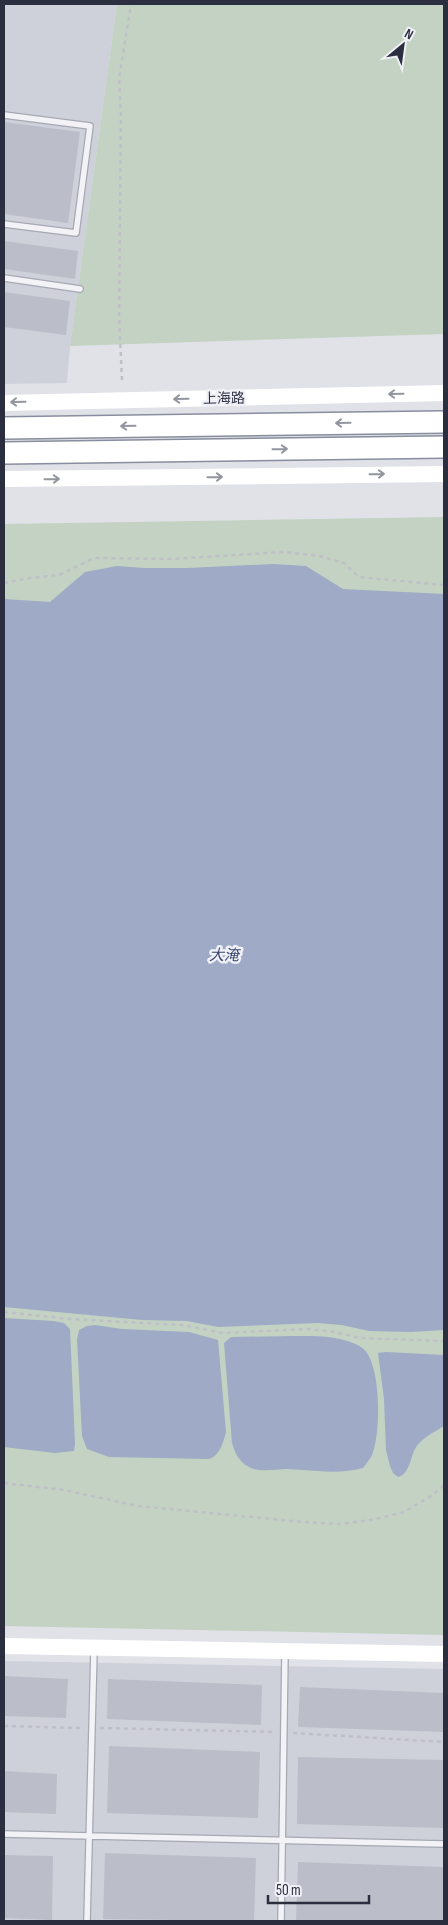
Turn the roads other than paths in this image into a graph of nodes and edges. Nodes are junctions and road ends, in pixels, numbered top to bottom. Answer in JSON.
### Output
{"nodes":[{"id":1,"x":4,"y":115,"type":"edge"},
{"id":2,"x":4,"y":224,"type":"edge"},
{"id":3,"x":4,"y":278,"type":"edge"},
{"id":4,"x":80,"y":289,"type":"dead end"},
{"id":5,"x":444,"y":393,"type":"edge"},
{"id":6,"x":4,"y":403,"type":"edge"},
{"id":7,"x":444,"y":422,"type":"edge"},
{"id":8,"x":4,"y":428,"type":"edge"},
{"id":9,"x":444,"y":447,"type":"edge"},
{"id":10,"x":4,"y":453,"type":"edge"},
{"id":11,"x":444,"y":474,"type":"edge"},
{"id":12,"x":4,"y":480,"type":"edge"},
{"id":13,"x":4,"y":1646,"type":"edge"},
{"id":14,"x":94,"y":1648,"type":"junction"},
{"id":15,"x":285,"y":1651,"type":"junction"},
{"id":16,"x":444,"y":1654,"type":"edge"},
{"id":17,"x":4,"y":1834,"type":"edge"},
{"id":18,"x":89,"y":1836,"type":"junction"},
{"id":19,"x":282,"y":1840,"type":"junction"},
{"id":20,"x":444,"y":1844,"type":"edge"},
{"id":21,"x":87,"y":1921,"type":"edge"},
{"id":22,"x":282,"y":1921,"type":"edge"}],
"edges":[{"from":1,"to":2,"type":"lane"},
{"from":3,"to":4,"type":"lane"},
{"from":5,"to":6,"type":"main road","name":"上海路","one_way":true},
{"from":7,"to":8,"type":"highway","name":"上海路","one_way":true},
{"from":10,"to":9,"type":"highway","one_way":true},
{"from":12,"to":11,"type":"main road","one_way":true},
{"from":13,"to":14,"type":"main road"},
{"from":14,"to":15,"type":"main road"},
{"from":14,"to":18,"type":"lane"},
{"from":15,"to":16,"type":"main road"},
{"from":15,"to":19,"type":"lane"},
{"from":17,"to":18,"type":"lane"},
{"from":18,"to":19,"type":"lane"},
{"from":18,"to":21,"type":"lane"},
{"from":19,"to":20,"type":"lane"},
{"from":19,"to":22,"type":"lane"}]}
